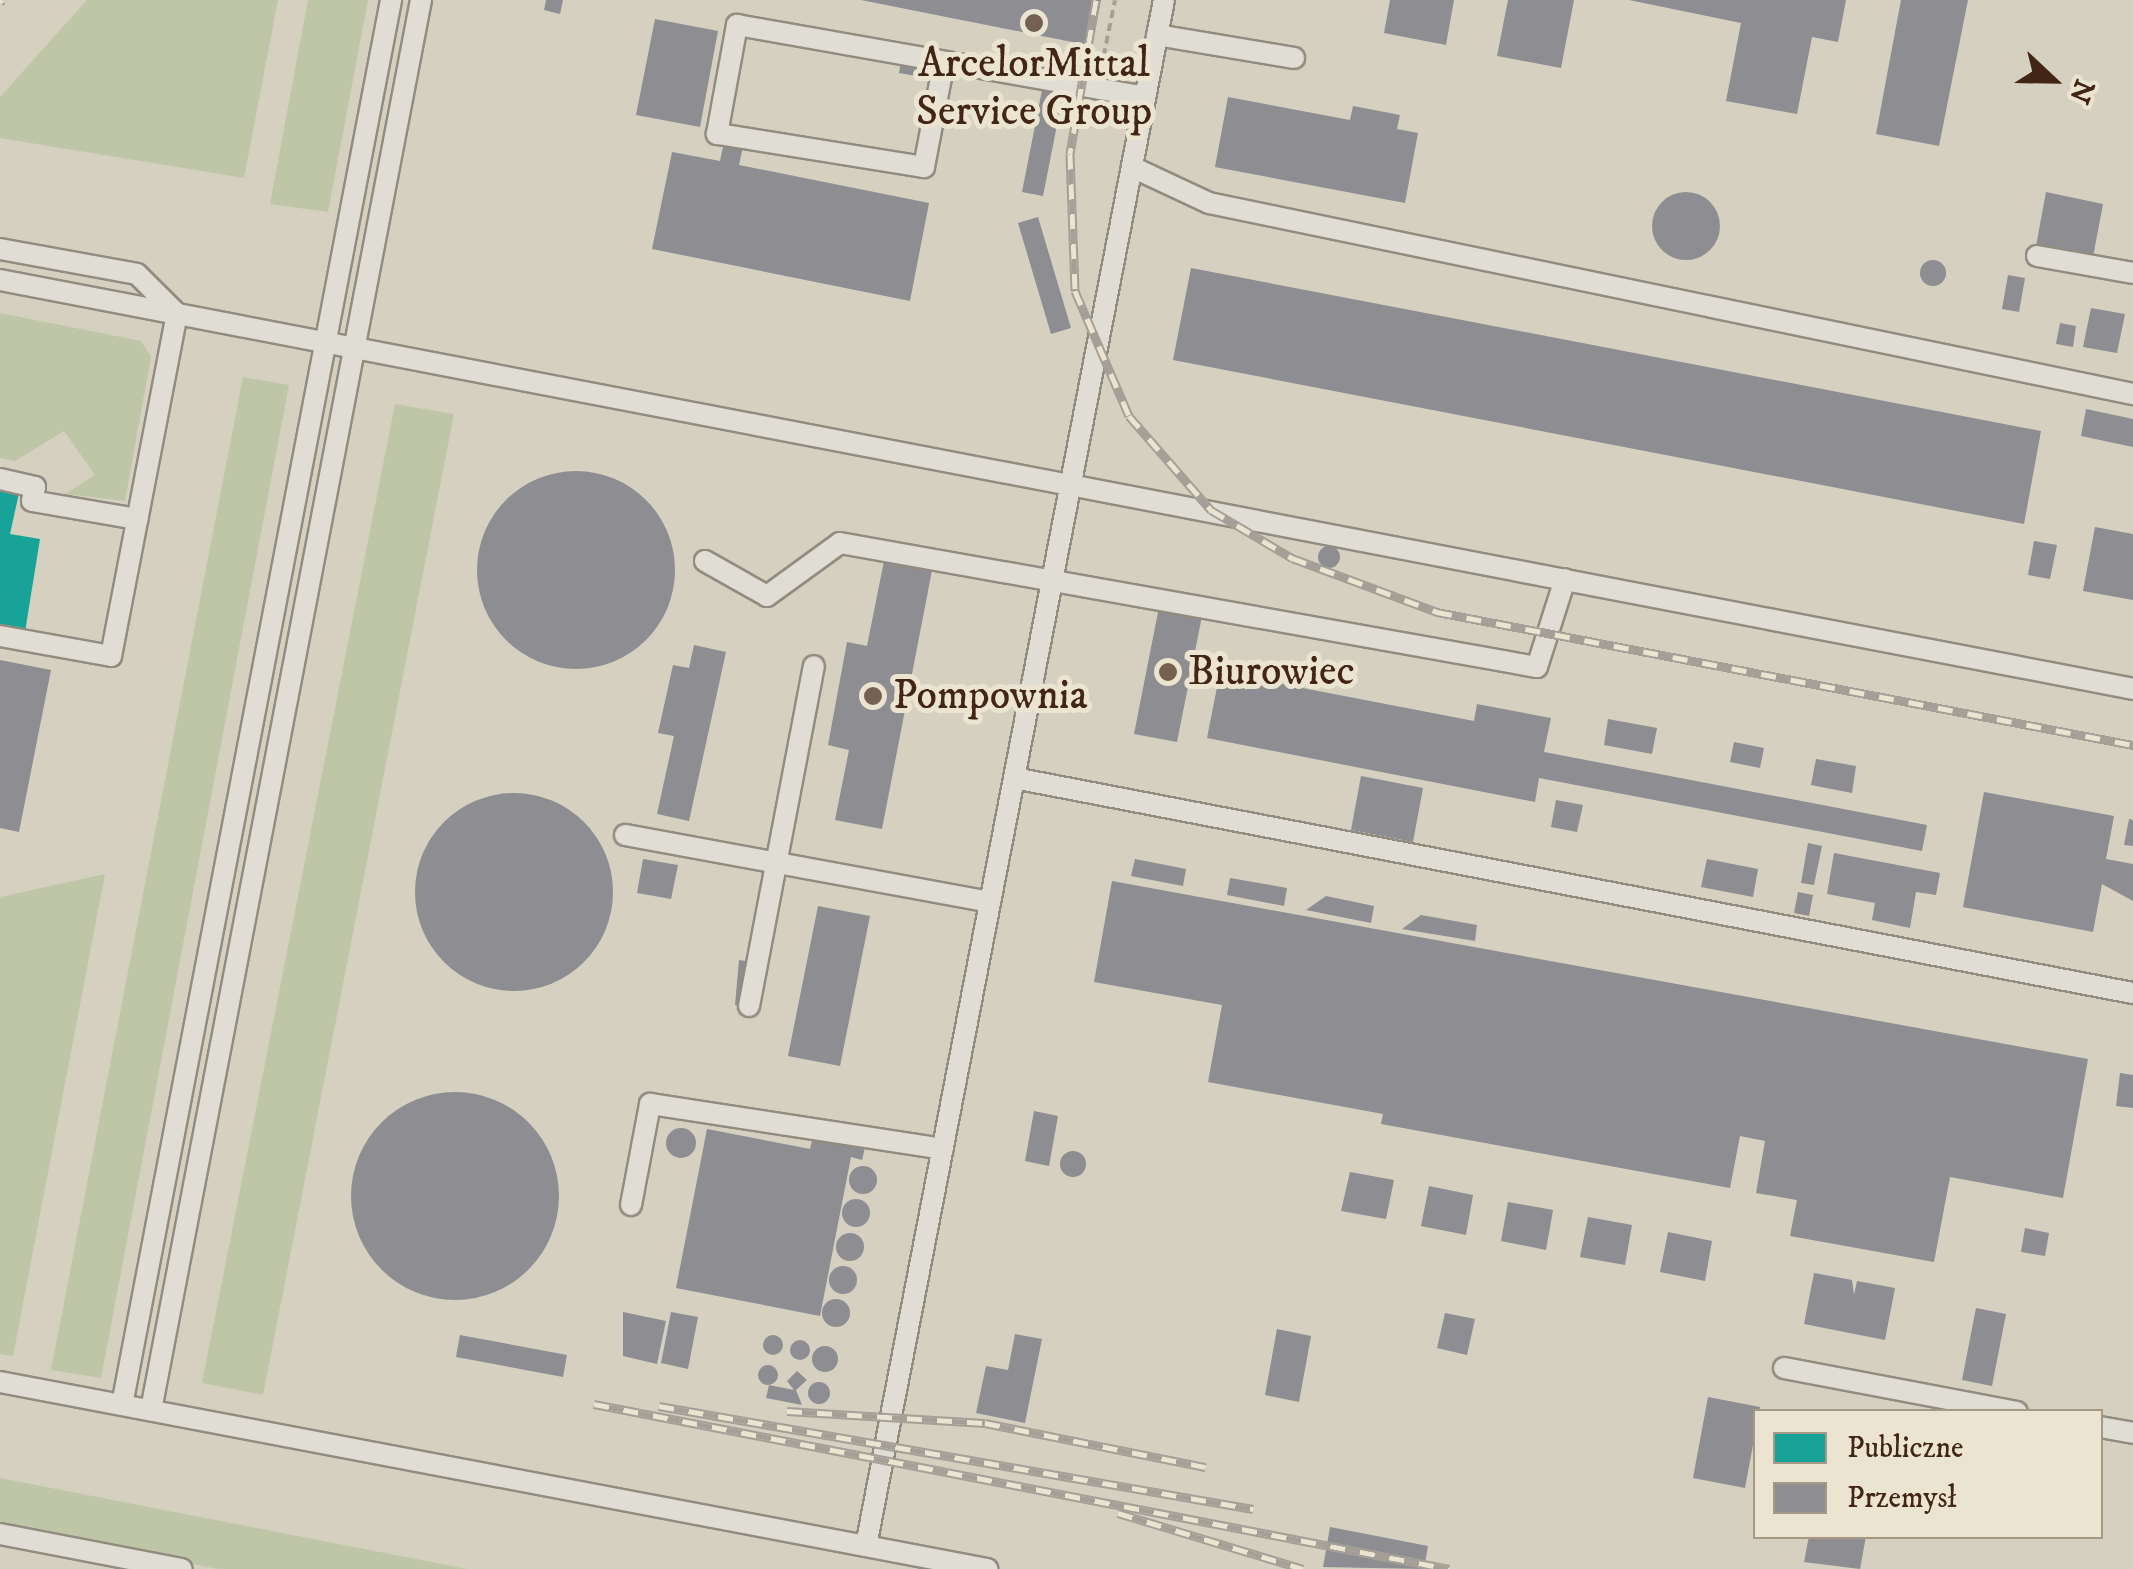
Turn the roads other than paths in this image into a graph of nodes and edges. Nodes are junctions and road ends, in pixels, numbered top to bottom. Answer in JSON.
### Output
{"nodes":[{"id":1,"x":392,"y":0,"type":"edge"},
{"id":2,"x":421,"y":0,"type":"edge"},
{"id":3,"x":1164,"y":0,"type":"edge"},
{"id":4,"x":1157,"y":35,"type":"junction"},
{"id":5,"x":1294,"y":58,"type":"dead end"},
{"id":6,"x":944,"y":62,"type":"junction"},
{"id":7,"x":1146,"y":96,"type":"junction"},
{"id":8,"x":1132,"y":167,"type":"junction"},
{"id":9,"x":0,"y":249,"type":"edge"},
{"id":10,"x":2037,"y":256,"type":"dead end"},
{"id":11,"x":2133,"y":273,"type":"edge"},
{"id":12,"x":0,"y":280,"type":"edge"},
{"id":13,"x":176,"y":313,"type":"junction"},
{"id":14,"x":326,"y":341,"type":"junction"},
{"id":15,"x":354,"y":346,"type":"junction"},
{"id":16,"x":2133,"y":394,"type":"edge"},
{"id":17,"x":0,"y":480,"type":"edge"},
{"id":18,"x":1071,"y":483,"type":"junction"},
{"id":19,"x":137,"y":519,"type":"junction"},
{"id":20,"x":704,"y":562,"type":"dead end"},
{"id":21,"x":1053,"y":578,"type":"junction"},
{"id":22,"x":1565,"y":579,"type":"junction"},
{"id":23,"x":0,"y":636,"type":"edge"},
{"id":24,"x":814,"y":666,"type":"dead end"},
{"id":25,"x":2133,"y":689,"type":"edge"},
{"id":26,"x":1014,"y":778,"type":"junction"},
{"id":27,"x":624,"y":835,"type":"dead end"},
{"id":28,"x":776,"y":862,"type":"junction"},
{"id":29,"x":990,"y":902,"type":"junction"},
{"id":30,"x":2133,"y":993,"type":"edge"},
{"id":31,"x":749,"y":1006,"type":"dead end"},
{"id":32,"x":942,"y":1149,"type":"junction"},
{"id":33,"x":630,"y":1205,"type":"dead end"},
{"id":34,"x":1784,"y":1368,"type":"dead end"},
{"id":35,"x":0,"y":1382,"type":"edge"},
{"id":36,"x":122,"y":1405,"type":"junction"},
{"id":37,"x":2001,"y":1409,"type":"edge"},
{"id":38,"x":151,"y":1410,"type":"junction"},
{"id":39,"x":2103,"y":1428,"type":"edge"},
{"id":40,"x":2133,"y":1433,"type":"edge"},
{"id":41,"x":0,"y":1534,"type":"edge"},
{"id":42,"x":866,"y":1546,"type":"junction"},
{"id":43,"x":182,"y":1569,"type":"edge"},
{"id":44,"x":987,"y":1569,"type":"edge"}],
"edges":[{"from":1,"to":14,"type":"lane"},
{"from":2,"to":15,"type":"lane"},
{"from":3,"to":4,"type":"lane"},
{"from":4,"to":5,"type":"lane"},
{"from":4,"to":7,"type":"lane"},
{"from":6,"to":6,"type":"lane"},
{"from":6,"to":7,"type":"lane"},
{"from":7,"to":8,"type":"lane"},
{"from":8,"to":16,"type":"lane"},
{"from":8,"to":18,"type":"lane"},
{"from":9,"to":13,"type":"lane"},
{"from":10,"to":11,"type":"lane"},
{"from":12,"to":13,"type":"lane"},
{"from":13,"to":14,"type":"lane"},
{"from":13,"to":19,"type":"lane"},
{"from":14,"to":15,"type":"lane"},
{"from":14,"to":36,"type":"lane"},
{"from":15,"to":18,"type":"lane"},
{"from":15,"to":38,"type":"lane"},
{"from":17,"to":19,"type":"lane"},
{"from":18,"to":21,"type":"lane"},
{"from":18,"to":22,"type":"lane"},
{"from":19,"to":23,"type":"lane"},
{"from":20,"to":21,"type":"lane"},
{"from":21,"to":22,"type":"lane"},
{"from":21,"to":26,"type":"lane"},
{"from":22,"to":25,"type":"lane"},
{"from":24,"to":28,"type":"lane"},
{"from":26,"to":29,"type":"lane"},
{"from":26,"to":30,"type":"lane"},
{"from":27,"to":28,"type":"lane"},
{"from":28,"to":29,"type":"lane"},
{"from":28,"to":31,"type":"lane"},
{"from":29,"to":32,"type":"lane"},
{"from":32,"to":33,"type":"lane"},
{"from":32,"to":42,"type":"lane"},
{"from":34,"to":37,"type":"lane"},
{"from":35,"to":36,"type":"lane"},
{"from":36,"to":38,"type":"lane"},
{"from":38,"to":42,"type":"lane"},
{"from":39,"to":40,"type":"lane"},
{"from":41,"to":43,"type":"lane"},
{"from":42,"to":44,"type":"lane"}]}
